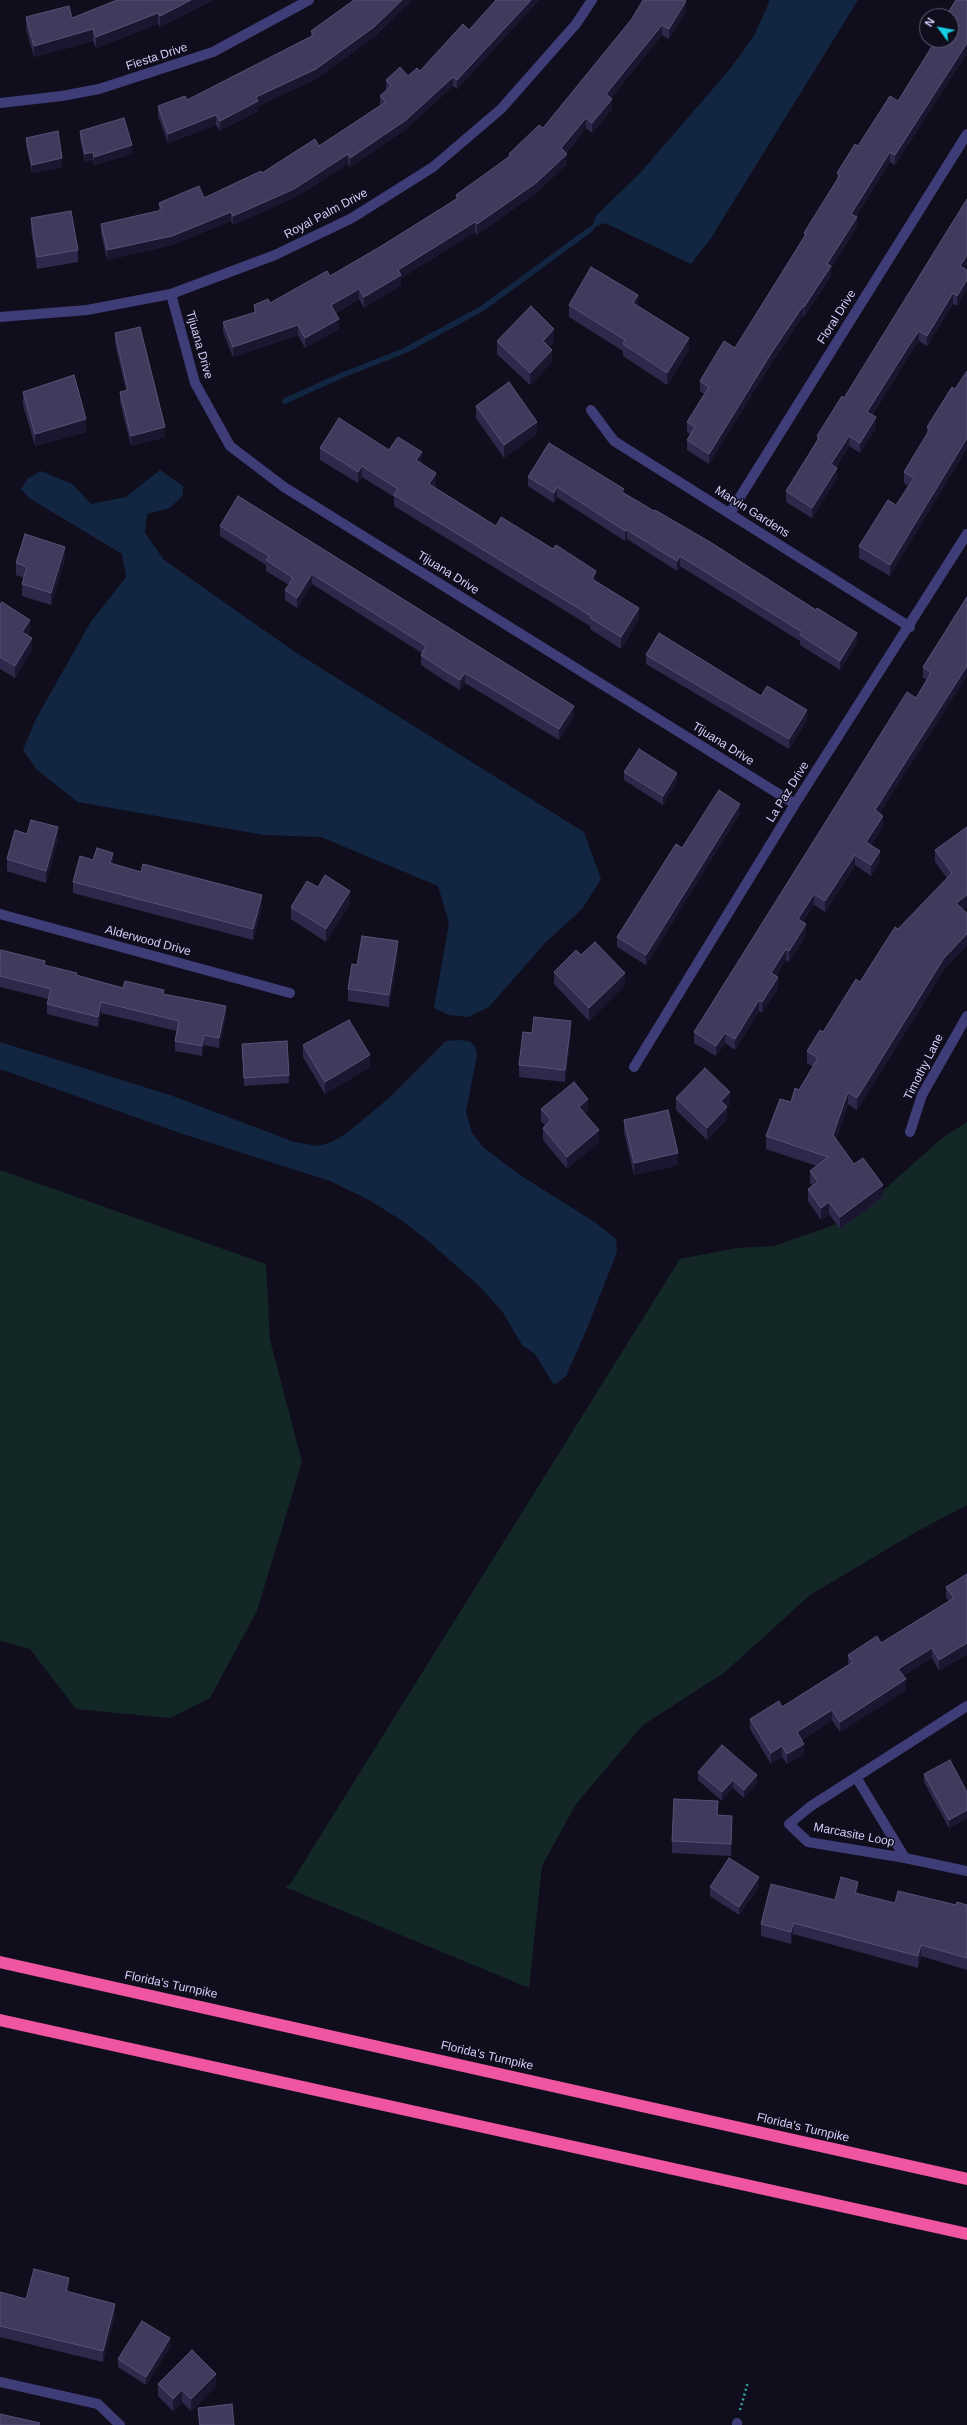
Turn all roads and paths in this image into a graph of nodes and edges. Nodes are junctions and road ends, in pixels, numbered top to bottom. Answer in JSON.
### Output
{"nodes":[{"id":1,"x":309,"y":0,"type":"edge"},
{"id":2,"x":592,"y":0,"type":"edge"},
{"id":3,"x":0,"y":103,"type":"edge"},
{"id":4,"x":967,"y":134,"type":"edge"},
{"id":5,"x":170,"y":294,"type":"junction"},
{"id":6,"x":0,"y":317,"type":"edge"},
{"id":7,"x":591,"y":410,"type":"dead end"},
{"id":8,"x":730,"y":514,"type":"junction"},
{"id":9,"x":967,"y":534,"type":"edge"},
{"id":10,"x":910,"y":627,"type":"junction"},
{"id":11,"x":795,"y":804,"type":"junction"},
{"id":12,"x":0,"y":914,"type":"edge"},
{"id":13,"x":290,"y":993,"type":"dead end"},
{"id":14,"x":967,"y":1016,"type":"edge"},
{"id":15,"x":634,"y":1067,"type":"dead end"},
{"id":16,"x":910,"y":1132,"type":"dead end"},
{"id":17,"x":967,"y":1706,"type":"edge"},
{"id":18,"x":856,"y":1777,"type":"junction"},
{"id":19,"x":905,"y":1858,"type":"junction"},
{"id":20,"x":967,"y":1871,"type":"edge"},
{"id":21,"x":0,"y":1962,"type":"edge"},
{"id":22,"x":0,"y":2020,"type":"edge"},
{"id":23,"x":967,"y":2179,"type":"edge"},
{"id":24,"x":967,"y":2234,"type":"edge"},
{"id":25,"x":0,"y":2382,"type":"edge"},
{"id":26,"x":748,"y":2382,"type":"dead end"},
{"id":27,"x":737,"y":2424,"type":"edge"},
{"id":28,"x":120,"y":2425,"type":"edge"}],
"edges":[{"from":1,"to":3,"type":"street","name":"Fiesta Drive"},
{"from":2,"to":5,"type":"street","name":"Royal Palm Drive"},
{"from":4,"to":8,"type":"street","name":"Floral Drive"},
{"from":5,"to":6,"type":"street","name":"Royal Palm Drive"},
{"from":5,"to":11,"type":"street","name":"Tijuana Drive"},
{"from":7,"to":8,"type":"street","name":"Marvin Gardens"},
{"from":8,"to":10,"type":"street","name":"Marvin Gardens"},
{"from":9,"to":10,"type":"street","name":"La Paz Drive"},
{"from":10,"to":11,"type":"street","name":"La Paz Drive"},
{"from":11,"to":15,"type":"street","name":"La Paz Drive"},
{"from":12,"to":13,"type":"street","name":"Alderwood Drive"},
{"from":14,"to":16,"type":"street","name":"Timothy Lane"},
{"from":17,"to":18,"type":"street","name":"Marcasite Loop"},
{"from":18,"to":19,"type":"street","name":"Marcasite Loop"},
{"from":18,"to":19,"type":"street","name":"Marcasite Loop"},
{"from":19,"to":20,"type":"street","name":"Marcasite Loop"},
{"from":21,"to":23,"type":"highway","name":"Florida's Turnpike"},
{"from":22,"to":24,"type":"highway"},
{"from":25,"to":28,"type":"street"},
{"from":26,"to":27,"type":"path"}]}
